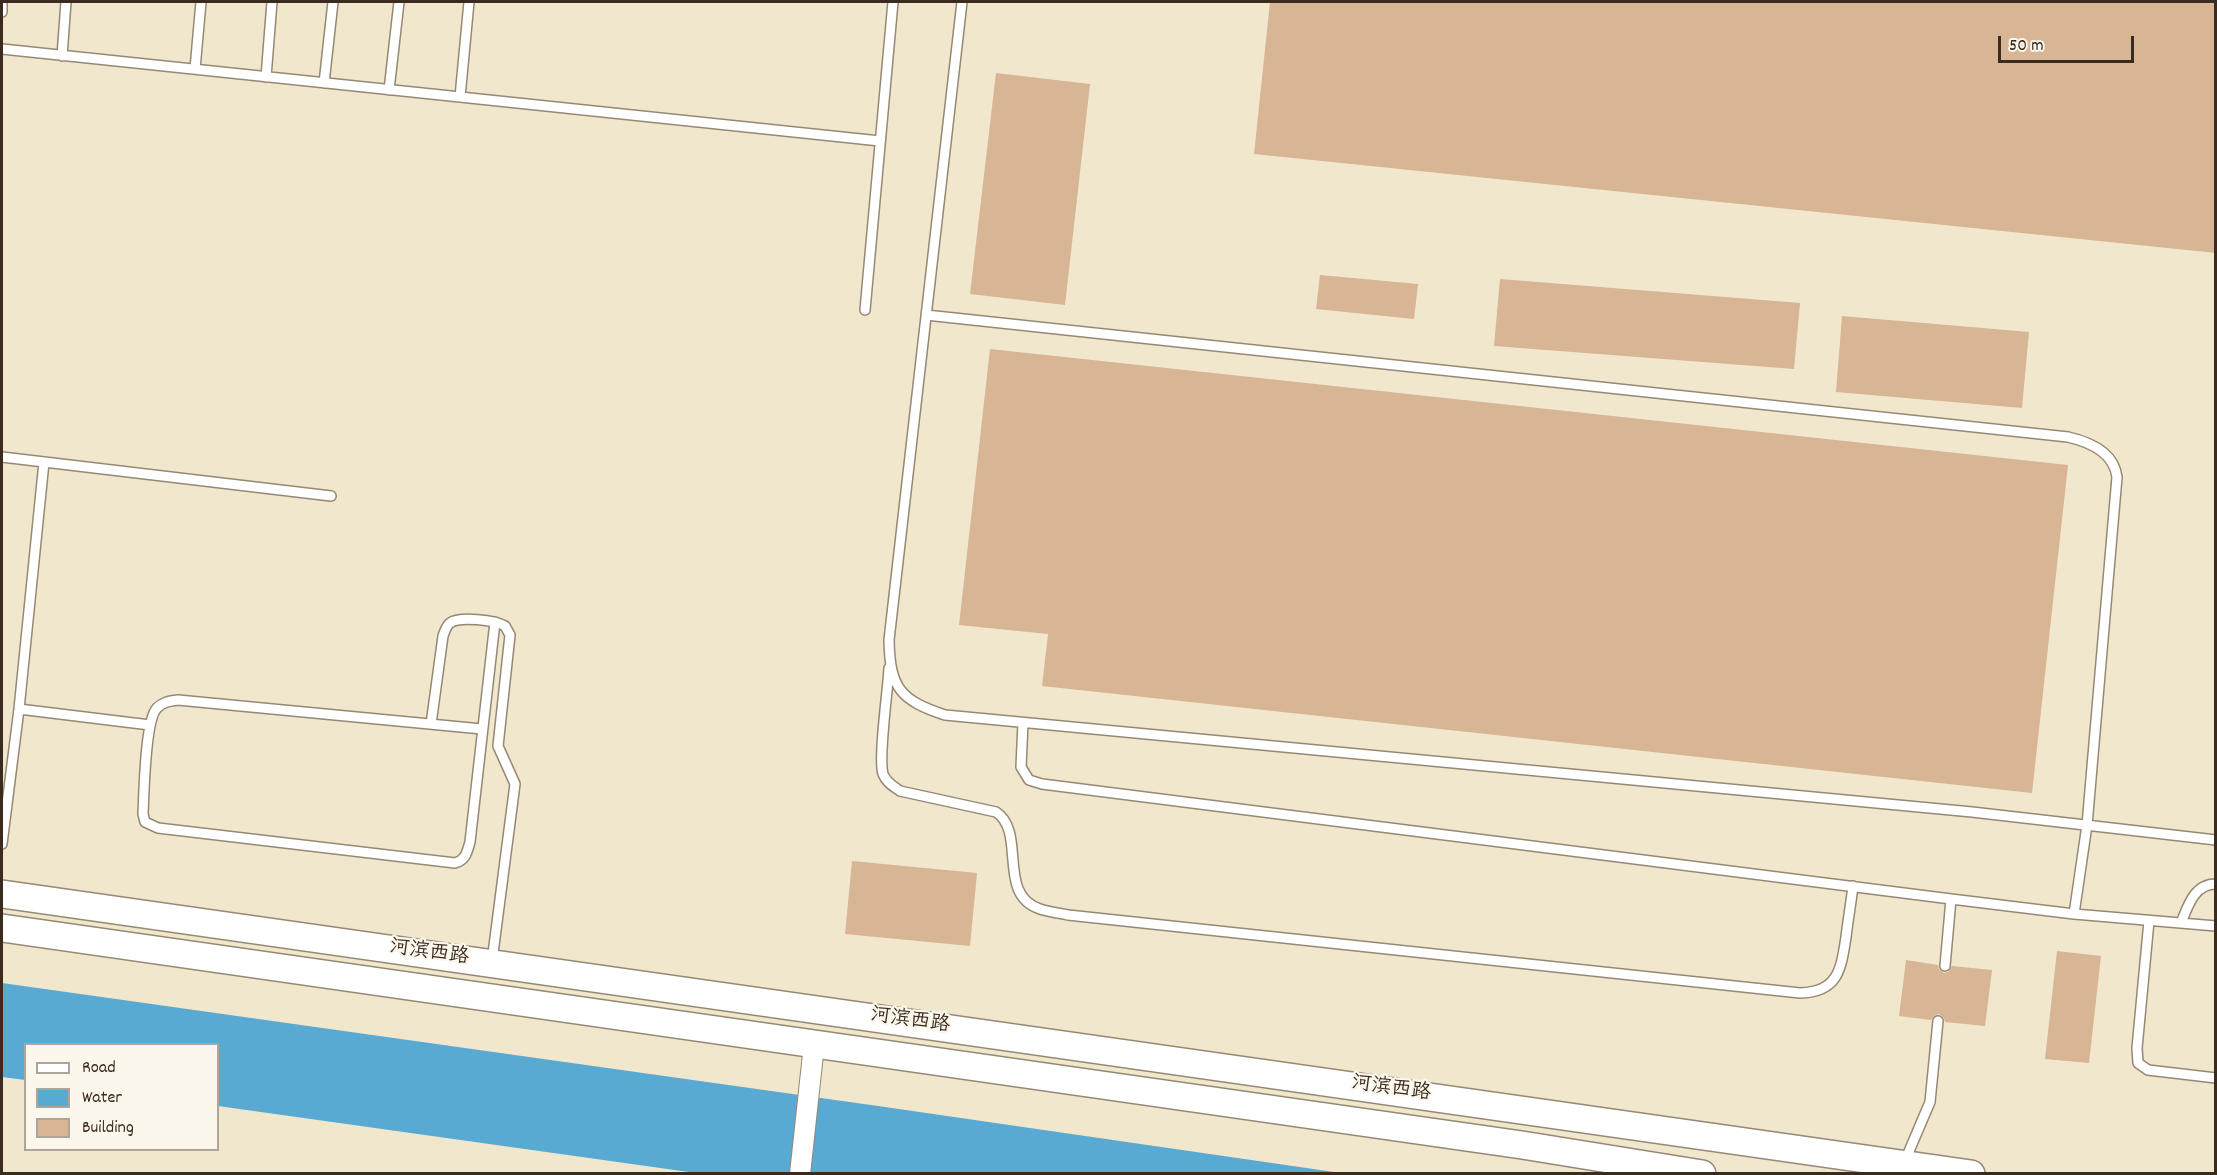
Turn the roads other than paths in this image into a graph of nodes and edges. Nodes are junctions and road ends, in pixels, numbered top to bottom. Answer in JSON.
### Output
{"nodes":[{"id":1,"x":2,"y":2,"type":"edge"},
{"id":2,"x":66,"y":2,"type":"edge"},
{"id":3,"x":201,"y":2,"type":"edge"},
{"id":4,"x":272,"y":2,"type":"edge"},
{"id":5,"x":333,"y":2,"type":"edge"},
{"id":6,"x":399,"y":2,"type":"edge"},
{"id":7,"x":470,"y":2,"type":"edge"},
{"id":8,"x":893,"y":2,"type":"edge"},
{"id":9,"x":962,"y":2,"type":"edge"},
{"id":10,"x":2,"y":12,"type":"edge"},
{"id":11,"x":2,"y":49,"type":"edge"},
{"id":12,"x":62,"y":56,"type":"junction"},
{"id":13,"x":195,"y":69,"type":"junction"},
{"id":14,"x":266,"y":77,"type":"junction"},
{"id":15,"x":324,"y":83,"type":"junction"},
{"id":16,"x":389,"y":90,"type":"junction"},
{"id":17,"x":460,"y":97,"type":"junction"},
{"id":18,"x":880,"y":141,"type":"junction"},
{"id":19,"x":865,"y":310,"type":"dead end"},
{"id":20,"x":926,"y":315,"type":"junction"},
{"id":21,"x":2,"y":457,"type":"edge"},
{"id":22,"x":44,"y":462,"type":"junction"},
{"id":23,"x":331,"y":496,"type":"dead end"},
{"id":24,"x":495,"y":622,"type":"junction"},
{"id":25,"x":890,"y":666,"type":"junction"},
{"id":26,"x":19,"y":709,"type":"junction"},
{"id":27,"x":1023,"y":723,"type":"junction"},
{"id":28,"x":431,"y":724,"type":"junction"},
{"id":29,"x":150,"y":725,"type":"junction"},
{"id":30,"x":482,"y":729,"type":"junction"},
{"id":31,"x":2087,"y":825,"type":"junction"},
{"id":32,"x":2216,"y":840,"type":"edge"},
{"id":33,"x":2,"y":844,"type":"edge"},
{"id":34,"x":2216,"y":884,"type":"edge"},
{"id":35,"x":1853,"y":886,"type":"junction"},
{"id":36,"x":2,"y":894,"type":"edge"},
{"id":37,"x":1951,"y":898,"type":"junction"},
{"id":38,"x":2074,"y":914,"type":"junction"},
{"id":39,"x":2149,"y":921,"type":"junction"},
{"id":40,"x":2181,"y":923,"type":"junction"},
{"id":41,"x":2216,"y":926,"type":"edge"},
{"id":42,"x":2,"y":928,"type":"edge"},
{"id":43,"x":492,"y":963,"type":"junction"},
{"id":44,"x":1945,"y":966,"type":"dead end"},
{"id":45,"x":1938,"y":1021,"type":"dead end"},
{"id":46,"x":814,"y":1044,"type":"junction"},
{"id":47,"x":2216,"y":1078,"type":"edge"},
{"id":48,"x":1903,"y":1168,"type":"edge"},
{"id":49,"x":800,"y":1173,"type":"edge"},
{"id":50,"x":1702,"y":1173,"type":"edge"},
{"id":51,"x":1971,"y":1173,"type":"edge"}],
"edges":[{"from":1,"to":10,"type":"lane"},
{"from":2,"to":12,"type":"lane"},
{"from":3,"to":13,"type":"lane"},
{"from":4,"to":14,"type":"lane"},
{"from":5,"to":15,"type":"lane"},
{"from":6,"to":16,"type":"lane"},
{"from":7,"to":17,"type":"lane"},
{"from":8,"to":18,"type":"lane"},
{"from":9,"to":20,"type":"lane"},
{"from":11,"to":12,"type":"lane"},
{"from":12,"to":13,"type":"lane"},
{"from":13,"to":14,"type":"lane"},
{"from":14,"to":15,"type":"lane"},
{"from":15,"to":16,"type":"lane"},
{"from":16,"to":17,"type":"lane"},
{"from":17,"to":18,"type":"lane"},
{"from":18,"to":19,"type":"lane"},
{"from":20,"to":25,"type":"lane"},
{"from":20,"to":31,"type":"lane"},
{"from":21,"to":22,"type":"lane"},
{"from":22,"to":23,"type":"lane"},
{"from":22,"to":26,"type":"lane"},
{"from":24,"to":28,"type":"lane"},
{"from":24,"to":30,"type":"lane"},
{"from":24,"to":43,"type":"lane"},
{"from":25,"to":27,"type":"lane"},
{"from":25,"to":35,"type":"lane"},
{"from":26,"to":29,"type":"lane"},
{"from":26,"to":33,"type":"lane"},
{"from":27,"to":31,"type":"lane"},
{"from":27,"to":35,"type":"lane"},
{"from":28,"to":29,"type":"lane"},
{"from":28,"to":30,"type":"lane"},
{"from":29,"to":30,"type":"lane"},
{"from":31,"to":32,"type":"lane"},
{"from":31,"to":38,"type":"lane"},
{"from":34,"to":40,"type":"lane"},
{"from":35,"to":37,"type":"lane"},
{"from":36,"to":43,"type":"street","name":"河滨西路"},
{"from":37,"to":38,"type":"lane"},
{"from":37,"to":44,"type":"lane"},
{"from":38,"to":39,"type":"lane"},
{"from":39,"to":40,"type":"lane"},
{"from":39,"to":47,"type":"lane"},
{"from":40,"to":41,"type":"lane"},
{"from":42,"to":46,"type":"street"},
{"from":43,"to":48,"type":"street","name":"河滨西路"},
{"from":45,"to":48,"type":"lane"},
{"from":46,"to":49,"type":"street"},
{"from":46,"to":50,"type":"street"},
{"from":48,"to":51,"type":"street","name":"河滨西路"}]}
